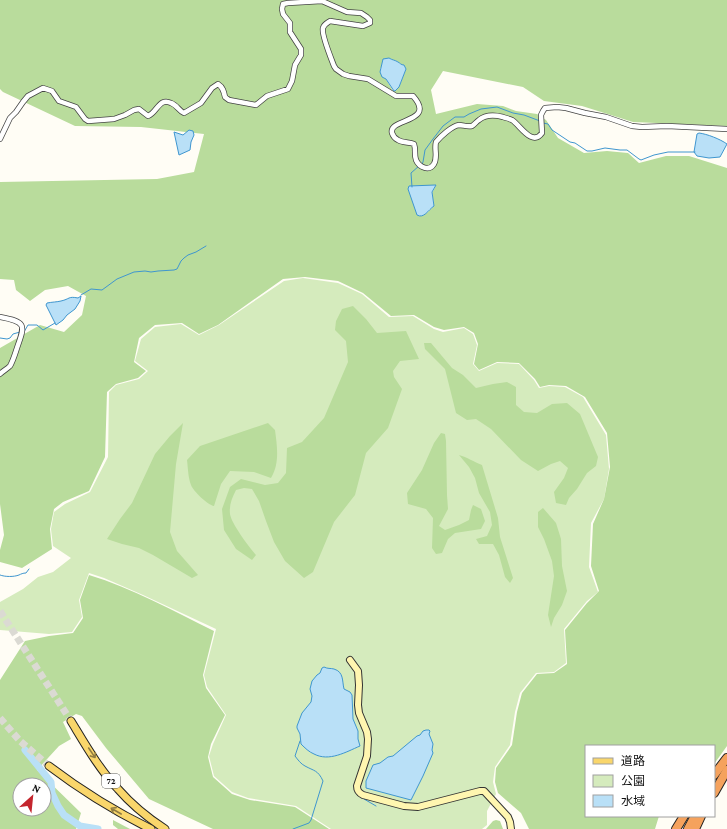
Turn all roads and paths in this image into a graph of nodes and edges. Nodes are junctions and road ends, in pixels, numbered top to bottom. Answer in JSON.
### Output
{"nodes":[{"id":1,"x":727,"y":129,"type":"edge"},
{"id":2,"x":0,"y":139,"type":"edge"},
{"id":3,"x":0,"y":317,"type":"edge"},
{"id":4,"x":0,"y":374,"type":"edge"},
{"id":5,"x":350,"y":660,"type":"dead end"},
{"id":6,"x":70,"y":721,"type":"tunnel mouth"},
{"id":7,"x":727,"y":758,"type":"edge"},
{"id":8,"x":49,"y":766,"type":"tunnel mouth"},
{"id":9,"x":727,"y":766,"type":"edge"},
{"id":10,"x":727,"y":770,"type":"edge"},
{"id":11,"x":715,"y":773,"type":"edge"},
{"id":12,"x":715,"y":784,"type":"edge"},
{"id":13,"x":715,"y":790,"type":"edge"},
{"id":14,"x":683,"y":817,"type":"edge"},
{"id":15,"x":694,"y":817,"type":"edge"},
{"id":16,"x":700,"y":817,"type":"edge"},
{"id":17,"x":151,"y":829,"type":"edge"},
{"id":18,"x":165,"y":829,"type":"edge"},
{"id":19,"x":510,"y":829,"type":"edge"},
{"id":20,"x":676,"y":829,"type":"edge"},
{"id":21,"x":688,"y":829,"type":"edge"},
{"id":22,"x":694,"y":829,"type":"edge"}],
"edges":[{"from":1,"to":2,"type":"street"},
{"from":3,"to":4,"type":"street"},
{"from":5,"to":19,"type":"street"},
{"from":6,"to":18,"type":"main road","number":"72","one_way":true},
{"from":7,"to":11,"type":"highway"},
{"from":17,"to":8,"type":"main road","number":"72","one_way":true},
{"from":9,"to":12,"type":"highway"},
{"from":10,"to":13,"type":"highway"},
{"from":14,"to":20,"type":"highway"},
{"from":15,"to":21,"type":"highway"},
{"from":16,"to":22,"type":"highway"}]}
